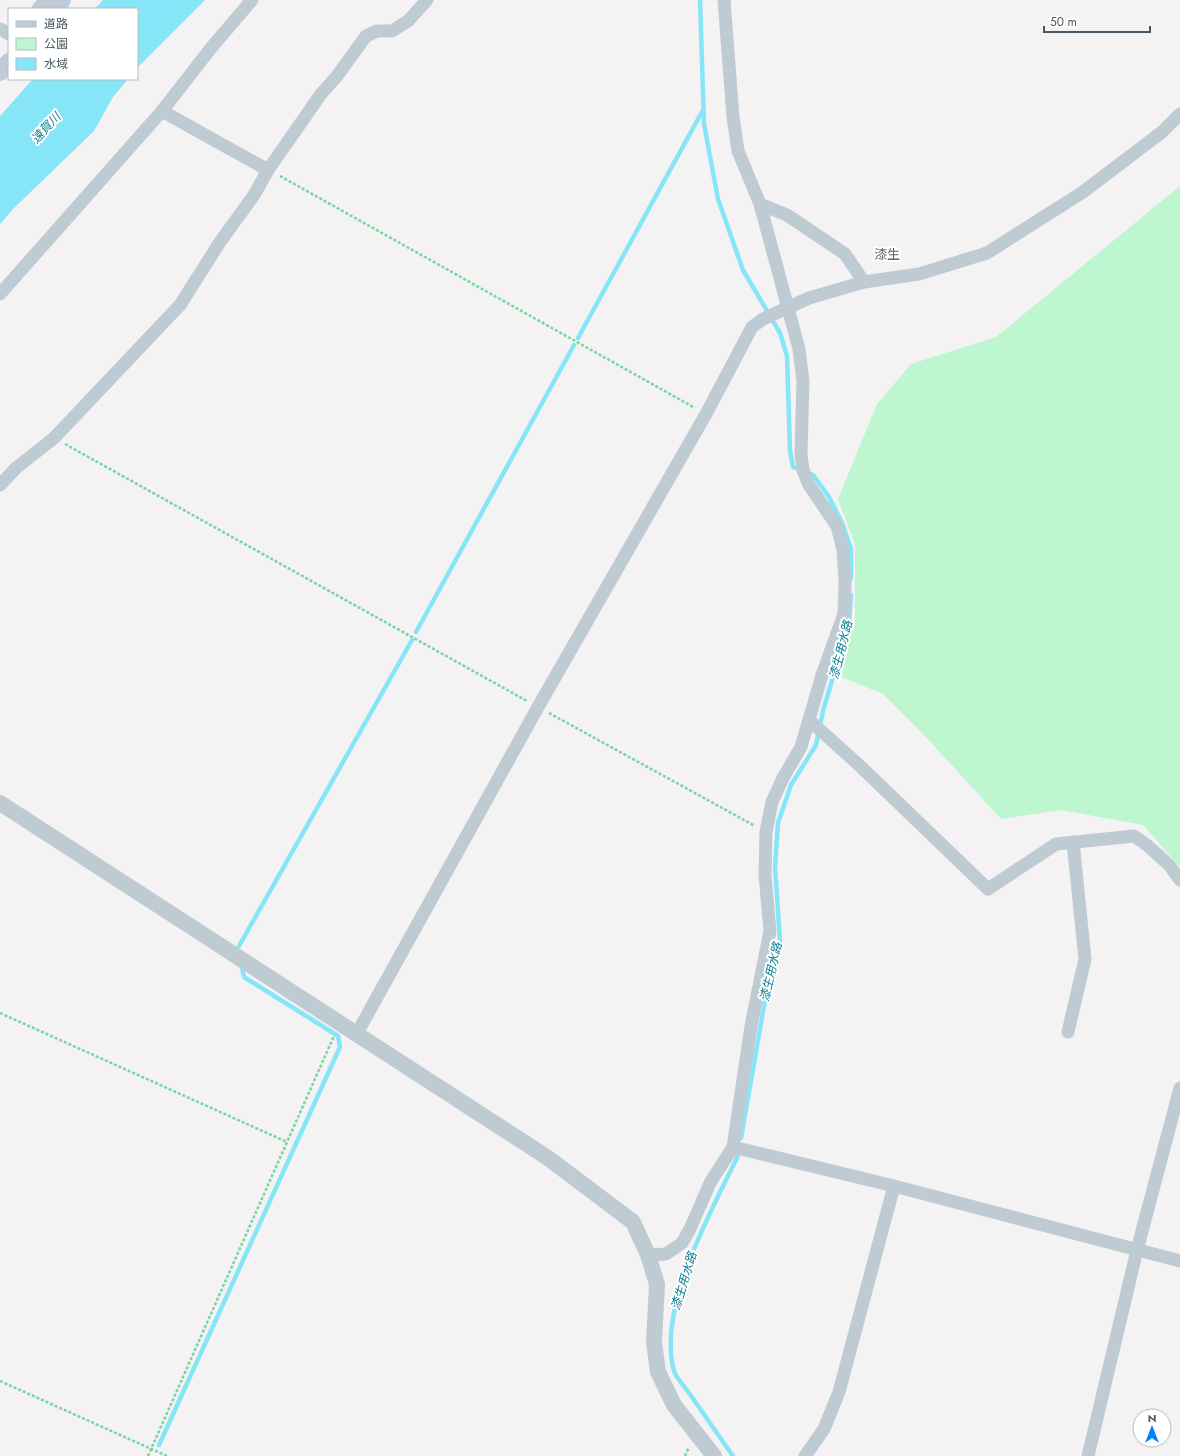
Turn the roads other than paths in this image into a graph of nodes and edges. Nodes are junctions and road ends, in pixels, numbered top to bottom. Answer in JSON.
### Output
{"nodes":[{"id":1,"x":45,"y":0,"type":"edge"},
{"id":2,"x":62,"y":0,"type":"edge"},
{"id":3,"x":252,"y":0,"type":"edge"},
{"id":4,"x":427,"y":0,"type":"edge"},
{"id":5,"x":724,"y":0,"type":"edge"},
{"id":6,"x":39,"y":8,"type":"edge"},
{"id":7,"x":56,"y":8,"type":"edge"},
{"id":8,"x":8,"y":63,"type":"edge"},
{"id":9,"x":0,"y":72,"type":"edge"},
{"id":10,"x":162,"y":111,"type":"junction"},
{"id":11,"x":1180,"y":114,"type":"edge"},
{"id":12,"x":268,"y":170,"type":"junction"},
{"id":13,"x":760,"y":204,"type":"junction"},
{"id":14,"x":864,"y":282,"type":"junction"},
{"id":15,"x":0,"y":294,"type":"edge"},
{"id":16,"x":788,"y":308,"type":"junction"},
{"id":17,"x":0,"y":485,"type":"edge"},
{"id":18,"x":808,"y":720,"type":"junction"},
{"id":19,"x":0,"y":802,"type":"edge"},
{"id":20,"x":1073,"y":842,"type":"junction"},
{"id":21,"x":1180,"y":880,"type":"edge"},
{"id":22,"x":1068,"y":1032,"type":"dead end"},
{"id":23,"x":356,"y":1035,"type":"junction"},
{"id":24,"x":1180,"y":1088,"type":"edge"},
{"id":25,"x":733,"y":1147,"type":"junction"},
{"id":26,"x":894,"y":1186,"type":"junction"},
{"id":27,"x":1137,"y":1250,"type":"junction"},
{"id":28,"x":648,"y":1255,"type":"junction"},
{"id":29,"x":1180,"y":1261,"type":"edge"},
{"id":30,"x":714,"y":1456,"type":"edge"},
{"id":31,"x":805,"y":1456,"type":"edge"},
{"id":32,"x":1088,"y":1456,"type":"edge"}],
"edges":[{"from":1,"to":6,"type":"street"},
{"from":2,"to":7,"type":"main road"},
{"from":3,"to":10,"type":"street"},
{"from":4,"to":12,"type":"street"},
{"from":5,"to":13,"type":"street"},
{"from":8,"to":9,"type":"main road"},
{"from":10,"to":12,"type":"street"},
{"from":10,"to":15,"type":"street"},
{"from":11,"to":14,"type":"street"},
{"from":12,"to":17,"type":"street"},
{"from":13,"to":14,"type":"street"},
{"from":13,"to":16,"type":"street"},
{"from":14,"to":16,"type":"street"},
{"from":16,"to":18,"type":"street"},
{"from":16,"to":23,"type":"street"},
{"from":18,"to":20,"type":"street"},
{"from":18,"to":25,"type":"street"},
{"from":19,"to":23,"type":"street"},
{"from":20,"to":21,"type":"street"},
{"from":20,"to":22,"type":"street"},
{"from":23,"to":28,"type":"street"},
{"from":24,"to":27,"type":"street"},
{"from":25,"to":26,"type":"street"},
{"from":25,"to":28,"type":"street"},
{"from":26,"to":27,"type":"street"},
{"from":26,"to":31,"type":"street"},
{"from":27,"to":29,"type":"street"},
{"from":27,"to":32,"type":"street"},
{"from":28,"to":30,"type":"street"}]}
